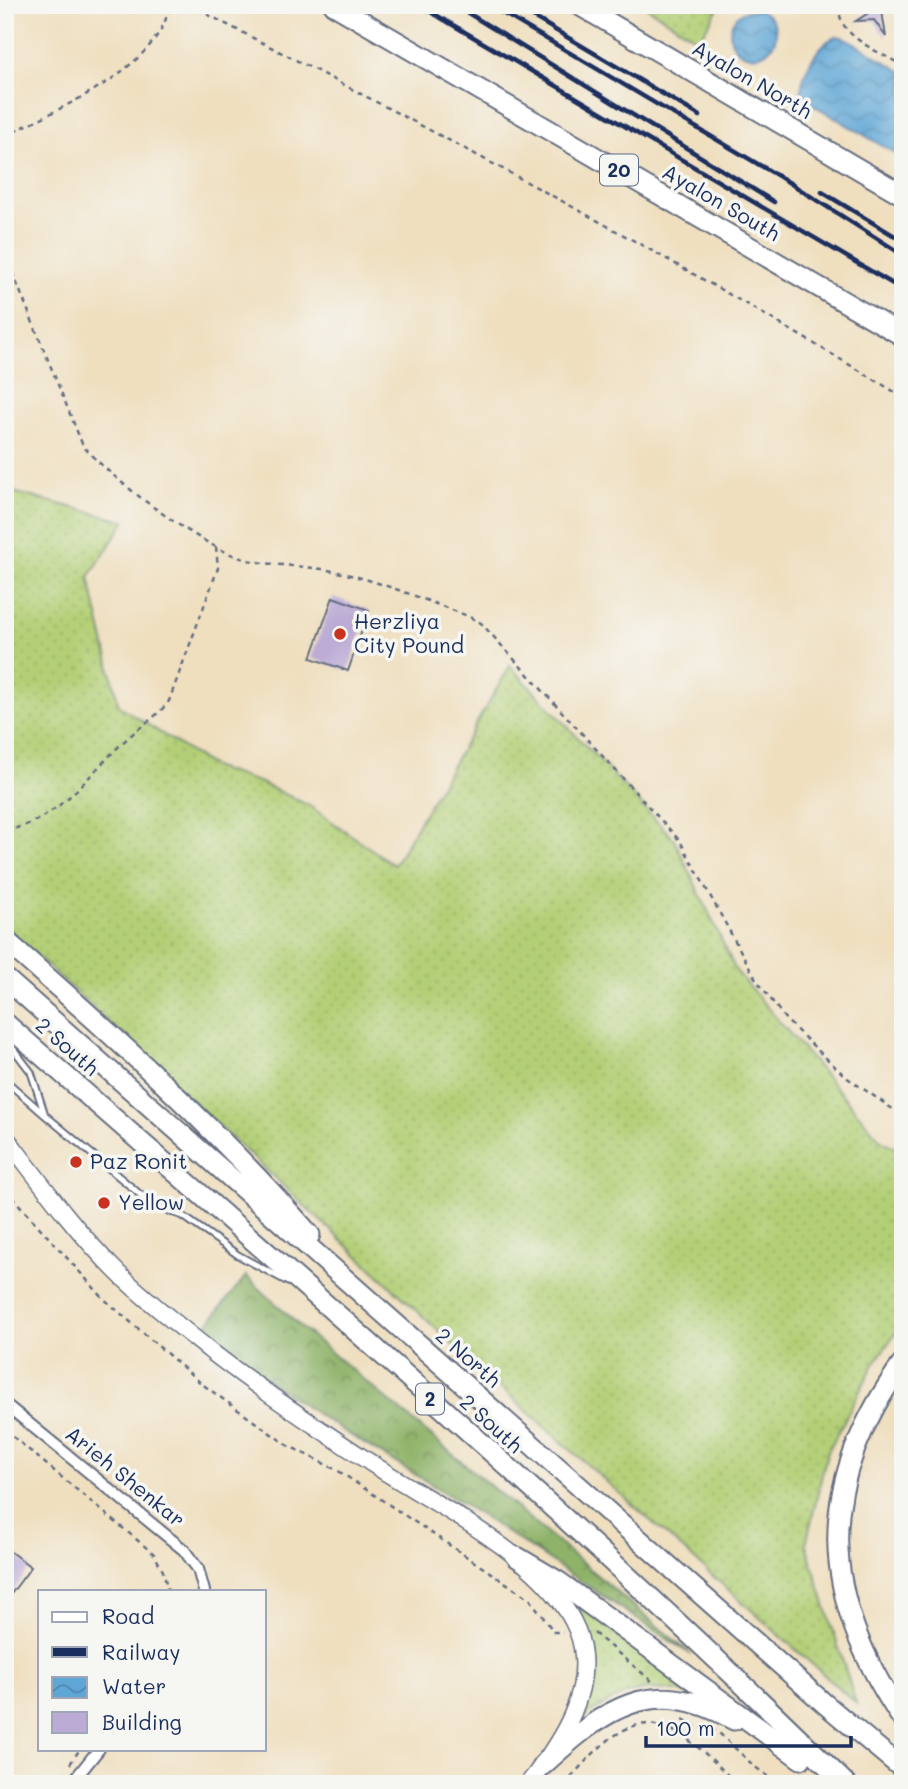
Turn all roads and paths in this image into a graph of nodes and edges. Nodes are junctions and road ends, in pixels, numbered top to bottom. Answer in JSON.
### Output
{"nodes":[{"id":1,"x":170,"y":5,"type":"edge"},
{"id":2,"x":189,"y":5,"type":"edge"},
{"id":3,"x":334,"y":5,"type":"edge"},
{"id":4,"x":579,"y":5,"type":"edge"},
{"id":5,"x":840,"y":5,"type":"edge"},
{"id":6,"x":903,"y":66,"type":"edge"},
{"id":7,"x":5,"y":136,"type":"edge"},
{"id":8,"x":903,"y":195,"type":"edge"},
{"id":9,"x":5,"y":254,"type":"edge"},
{"id":10,"x":903,"y":336,"type":"edge"},
{"id":11,"x":903,"y":397,"type":"edge"},
{"id":12,"x":216,"y":547,"type":"junction"},
{"id":13,"x":5,"y":830,"type":"edge"},
{"id":14,"x":5,"y":937,"type":"edge"},
{"id":15,"x":5,"y":978,"type":"edge"},
{"id":16,"x":5,"y":1023,"type":"edge"},
{"id":17,"x":5,"y":1038,"type":"edge"},
{"id":18,"x":5,"y":1080,"type":"edge"},
{"id":19,"x":45,"y":1115,"type":"junction"},
{"id":20,"x":903,"y":1116,"type":"edge"},
{"id":21,"x":6,"y":1137,"type":"edge"},
{"id":22,"x":5,"y":1189,"type":"edge"},
{"id":23,"x":364,"y":1296,"type":"junction"},
{"id":24,"x":321,"y":1300,"type":"junction"},
{"id":25,"x":903,"y":1363,"type":"edge"},
{"id":26,"x":5,"y":1404,"type":"edge"},
{"id":27,"x":5,"y":1430,"type":"edge"},
{"id":28,"x":517,"y":1557,"type":"junction"},
{"id":29,"x":168,"y":1590,"type":"edge"},
{"id":30,"x":204,"y":1590,"type":"edge"},
{"id":31,"x":578,"y":1632,"type":"junction"},
{"id":32,"x":666,"y":1699,"type":"junction"},
{"id":33,"x":903,"y":1720,"type":"edge"},
{"id":34,"x":98,"y":1750,"type":"edge"},
{"id":35,"x":801,"y":1759,"type":"junction"},
{"id":36,"x":543,"y":1765,"type":"junction"},
{"id":37,"x":903,"y":1769,"type":"edge"},
{"id":38,"x":71,"y":1784,"type":"edge"},
{"id":39,"x":528,"y":1784,"type":"edge"},
{"id":40,"x":564,"y":1784,"type":"edge"},
{"id":41,"x":737,"y":1784,"type":"edge"},
{"id":42,"x":780,"y":1784,"type":"edge"},
{"id":43,"x":840,"y":1784,"type":"edge"},
{"id":44,"x":846,"y":1784,"type":"edge"}],
"edges":[{"from":1,"to":7,"type":"path"},
{"from":2,"to":11,"type":"path"},
{"from":3,"to":10,"type":"highway","name":"Ayalon South","number":"20"},
{"from":4,"to":8,"type":"highway","name":"Ayalon North"},
{"from":5,"to":6,"type":"path"},
{"from":9,"to":12,"type":"path"},
{"from":12,"to":13,"type":"path"},
{"from":12,"to":20,"type":"path"},
{"from":14,"to":23,"type":"highway"},
{"from":15,"to":23,"type":"highway","name":"2 North","number":"2"},
{"from":16,"to":24,"type":"highway","name":"2 South","number":"2"},
{"from":17,"to":19,"type":"lane"},
{"from":18,"to":19,"type":"lane"},
{"from":19,"to":24,"type":"lane"},
{"from":21,"to":28,"type":"main road"},
{"from":22,"to":31,"type":"path"},
{"from":23,"to":37,"type":"highway","name":"2 North","number":"2"},
{"from":24,"to":44,"type":"highway","name":"2 South","number":"2"},
{"from":25,"to":33,"type":"highway"},
{"from":26,"to":30,"type":"street","name":"Arieh Shenkar"},
{"from":27,"to":29,"type":"path"},
{"from":28,"to":31,"type":"main road"},
{"from":28,"to":35,"type":"highway"},
{"from":31,"to":32,"type":"path"},
{"from":31,"to":36,"type":"main road"},
{"from":32,"to":35,"type":"highway"},
{"from":32,"to":36,"type":"highway"},
{"from":32,"to":42,"type":"path"},
{"from":34,"to":38,"type":"street"},
{"from":35,"to":43,"type":"highway"},
{"from":36,"to":39,"type":"main road"},
{"from":40,"to":41,"type":"path"}]}
